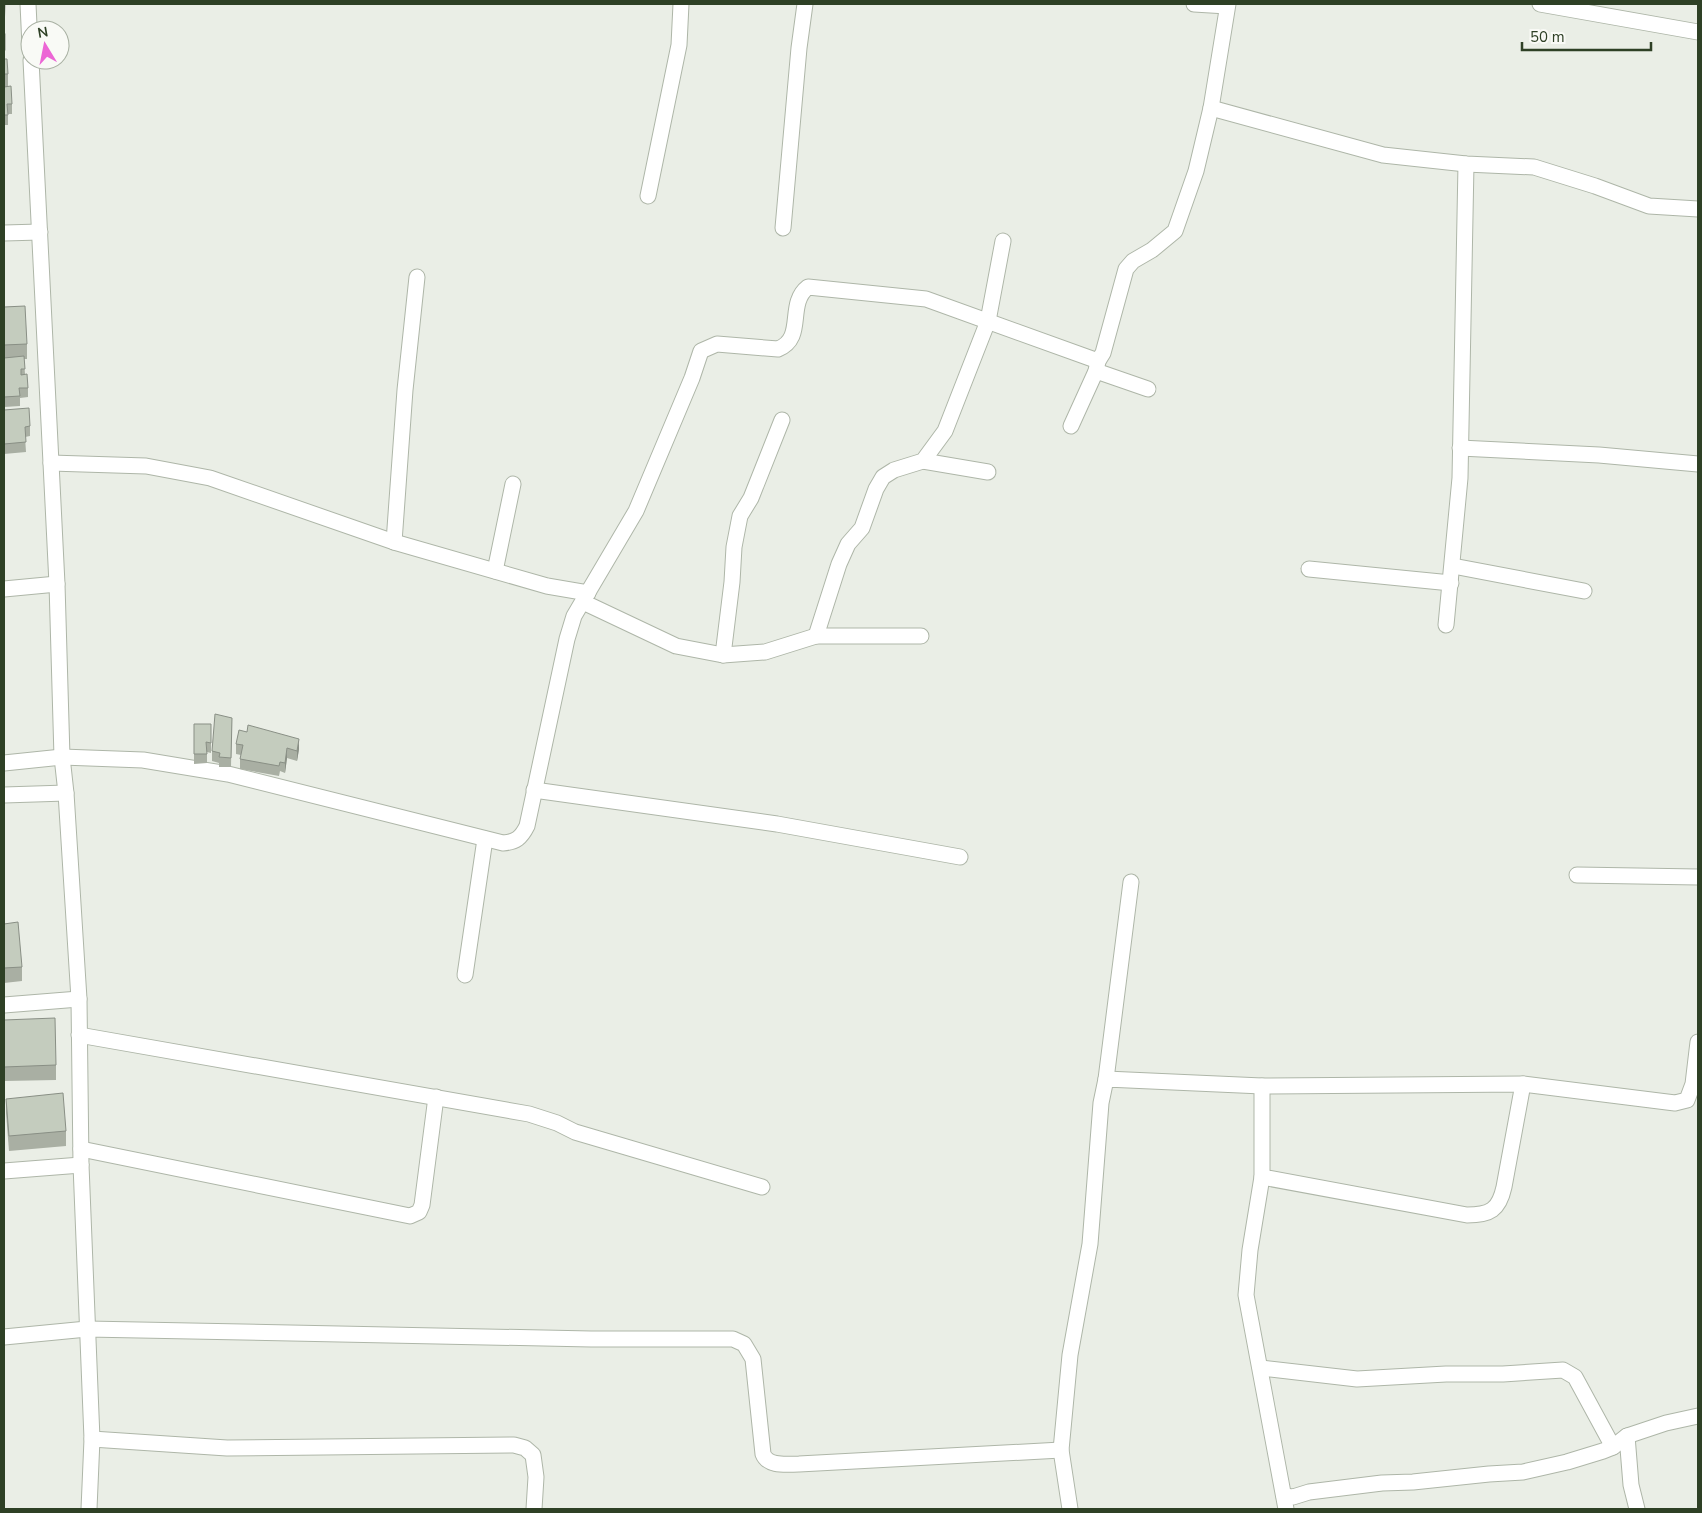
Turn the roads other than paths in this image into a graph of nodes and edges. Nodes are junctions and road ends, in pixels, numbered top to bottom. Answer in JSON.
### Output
{"nodes":[{"id":1,"x":28,"y":4,"type":"edge"},
{"id":2,"x":681,"y":4,"type":"edge"},
{"id":3,"x":805,"y":4,"type":"edge"},
{"id":4,"x":1194,"y":4,"type":"edge"},
{"id":5,"x":1540,"y":4,"type":"edge"},
{"id":6,"x":1228,"y":5,"type":"edge"},
{"id":7,"x":29,"y":20,"type":"edge"},
{"id":8,"x":1698,"y":32,"type":"edge"},
{"id":9,"x":32,"y":70,"type":"edge"},
{"id":10,"x":1211,"y":108,"type":"junction"},
{"id":11,"x":1466,"y":164,"type":"junction"},
{"id":12,"x":648,"y":196,"type":"dead end"},
{"id":13,"x":1698,"y":209,"type":"edge"},
{"id":14,"x":783,"y":228,"type":"dead end"},
{"id":15,"x":40,"y":232,"type":"junction"},
{"id":16,"x":4,"y":233,"type":"edge"},
{"id":17,"x":1002,"y":241,"type":"dead end"},
{"id":18,"x":417,"y":277,"type":"dead end"},
{"id":19,"x":988,"y":321,"type":"junction"},
{"id":20,"x":1097,"y":366,"type":"junction"},
{"id":21,"x":1148,"y":389,"type":"dead end"},
{"id":22,"x":782,"y":420,"type":"dead end"},
{"id":23,"x":1072,"y":426,"type":"dead end"},
{"id":24,"x":1460,"y":448,"type":"junction"},
{"id":25,"x":923,"y":461,"type":"junction"},
{"id":26,"x":51,"y":463,"type":"junction"},
{"id":27,"x":1698,"y":464,"type":"edge"},
{"id":28,"x":988,"y":472,"type":"dead end"},
{"id":29,"x":514,"y":484,"type":"dead end"},
{"id":30,"x":394,"y":542,"type":"junction"},
{"id":31,"x":1453,"y":566,"type":"junction"},
{"id":32,"x":1309,"y":569,"type":"dead end"},
{"id":33,"x":495,"y":571,"type":"junction"},
{"id":34,"x":1451,"y":583,"type":"junction"},
{"id":35,"x":57,"y":584,"type":"junction"},
{"id":36,"x":4,"y":589,"type":"edge"},
{"id":37,"x":1584,"y":591,"type":"dead end"},
{"id":38,"x":586,"y":598,"type":"junction"},
{"id":39,"x":1446,"y":625,"type":"dead end"},
{"id":40,"x":816,"y":636,"type":"junction"},
{"id":41,"x":922,"y":636,"type":"dead end"},
{"id":42,"x":723,"y":655,"type":"junction"},
{"id":43,"x":62,"y":758,"type":"junction"},
{"id":44,"x":4,"y":762,"type":"edge"},
{"id":45,"x":534,"y":790,"type":"junction"},
{"id":46,"x":66,"y":792,"type":"junction"},
{"id":47,"x":4,"y":795,"type":"edge"},
{"id":48,"x":485,"y":839,"type":"junction"},
{"id":49,"x":960,"y":857,"type":"dead end"},
{"id":50,"x":1577,"y":875,"type":"dead end"},
{"id":51,"x":1698,"y":876,"type":"edge"},
{"id":52,"x":1131,"y":882,"type":"dead end"},
{"id":53,"x":464,"y":975,"type":"dead end"},
{"id":54,"x":79,"y":999,"type":"junction"},
{"id":55,"x":4,"y":1005,"type":"edge"},
{"id":56,"x":79,"y":1036,"type":"junction"},
{"id":57,"x":1698,"y":1042,"type":"edge"},
{"id":58,"x":1106,"y":1080,"type":"junction"},
{"id":59,"x":1523,"y":1084,"type":"junction"},
{"id":60,"x":1262,"y":1086,"type":"junction"},
{"id":61,"x":436,"y":1097,"type":"junction"},
{"id":62,"x":81,"y":1149,"type":"junction"},
{"id":63,"x":81,"y":1165,"type":"junction"},
{"id":64,"x":4,"y":1171,"type":"edge"},
{"id":65,"x":1262,"y":1177,"type":"junction"},
{"id":66,"x":762,"y":1187,"type":"dead end"},
{"id":67,"x":87,"y":1330,"type":"junction"},
{"id":68,"x":4,"y":1336,"type":"edge"},
{"id":69,"x":1260,"y":1368,"type":"junction"},
{"id":70,"x":1698,"y":1416,"type":"edge"},
{"id":71,"x":1627,"y":1436,"type":"junction"},
{"id":72,"x":92,"y":1439,"type":"junction"},
{"id":73,"x":1613,"y":1447,"type":"junction"},
{"id":74,"x":1061,"y":1450,"type":"junction"},
{"id":75,"x":1285,"y":1503,"type":"edge"},
{"id":76,"x":88,"y":1509,"type":"edge"},
{"id":77,"x":534,"y":1509,"type":"edge"},
{"id":78,"x":1070,"y":1509,"type":"edge"},
{"id":79,"x":1637,"y":1509,"type":"edge"}],
"edges":[{"from":1,"to":7,"type":"street"},
{"from":2,"to":12,"type":"street"},
{"from":3,"to":14,"type":"street"},
{"from":4,"to":6,"type":"street"},
{"from":5,"to":8,"type":"street"},
{"from":6,"to":10,"type":"street"},
{"from":9,"to":15,"type":"street"},
{"from":10,"to":11,"type":"street"},
{"from":10,"to":20,"type":"street"},
{"from":11,"to":13,"type":"street"},
{"from":11,"to":24,"type":"street"},
{"from":15,"to":16,"type":"street"},
{"from":15,"to":26,"type":"street"},
{"from":17,"to":19,"type":"street"},
{"from":18,"to":30,"type":"street"},
{"from":19,"to":20,"type":"street"},
{"from":19,"to":25,"type":"street"},
{"from":19,"to":38,"type":"street"},
{"from":20,"to":21,"type":"street"},
{"from":20,"to":23,"type":"street"},
{"from":22,"to":42,"type":"street"},
{"from":24,"to":27,"type":"street"},
{"from":24,"to":31,"type":"street"},
{"from":25,"to":28,"type":"street"},
{"from":25,"to":40,"type":"street"},
{"from":26,"to":30,"type":"street"},
{"from":26,"to":35,"type":"street"},
{"from":29,"to":33,"type":"street"},
{"from":30,"to":33,"type":"street"},
{"from":31,"to":34,"type":"street"},
{"from":31,"to":37,"type":"street"},
{"from":32,"to":34,"type":"street"},
{"from":33,"to":38,"type":"street"},
{"from":34,"to":39,"type":"street"},
{"from":35,"to":36,"type":"street"},
{"from":35,"to":43,"type":"street"},
{"from":38,"to":42,"type":"street"},
{"from":38,"to":45,"type":"street"},
{"from":40,"to":41,"type":"street"},
{"from":40,"to":42,"type":"street"},
{"from":43,"to":44,"type":"street"},
{"from":43,"to":46,"type":"street"},
{"from":43,"to":48,"type":"street"},
{"from":45,"to":48,"type":"street"},
{"from":45,"to":49,"type":"street"},
{"from":46,"to":47,"type":"street"},
{"from":46,"to":54,"type":"street"},
{"from":48,"to":53,"type":"street"},
{"from":50,"to":51,"type":"street"},
{"from":52,"to":58,"type":"street"},
{"from":54,"to":55,"type":"street"},
{"from":54,"to":56,"type":"street"},
{"from":56,"to":61,"type":"street"},
{"from":56,"to":62,"type":"street"},
{"from":57,"to":59,"type":"street"},
{"from":58,"to":60,"type":"street"},
{"from":58,"to":74,"type":"street"},
{"from":59,"to":60,"type":"street"},
{"from":59,"to":65,"type":"street"},
{"from":60,"to":65,"type":"street"},
{"from":61,"to":62,"type":"street"},
{"from":61,"to":66,"type":"street"},
{"from":62,"to":63,"type":"street"},
{"from":63,"to":64,"type":"street"},
{"from":63,"to":67,"type":"street"},
{"from":65,"to":69,"type":"street"},
{"from":67,"to":68,"type":"street"},
{"from":67,"to":72,"type":"street"},
{"from":67,"to":74,"type":"street"},
{"from":69,"to":73,"type":"street"},
{"from":69,"to":75,"type":"street"},
{"from":70,"to":71,"type":"street"},
{"from":71,"to":73,"type":"street"},
{"from":71,"to":79,"type":"street"},
{"from":72,"to":76,"type":"street"},
{"from":72,"to":77,"type":"street"},
{"from":73,"to":75,"type":"street"},
{"from":74,"to":78,"type":"street"}]}
